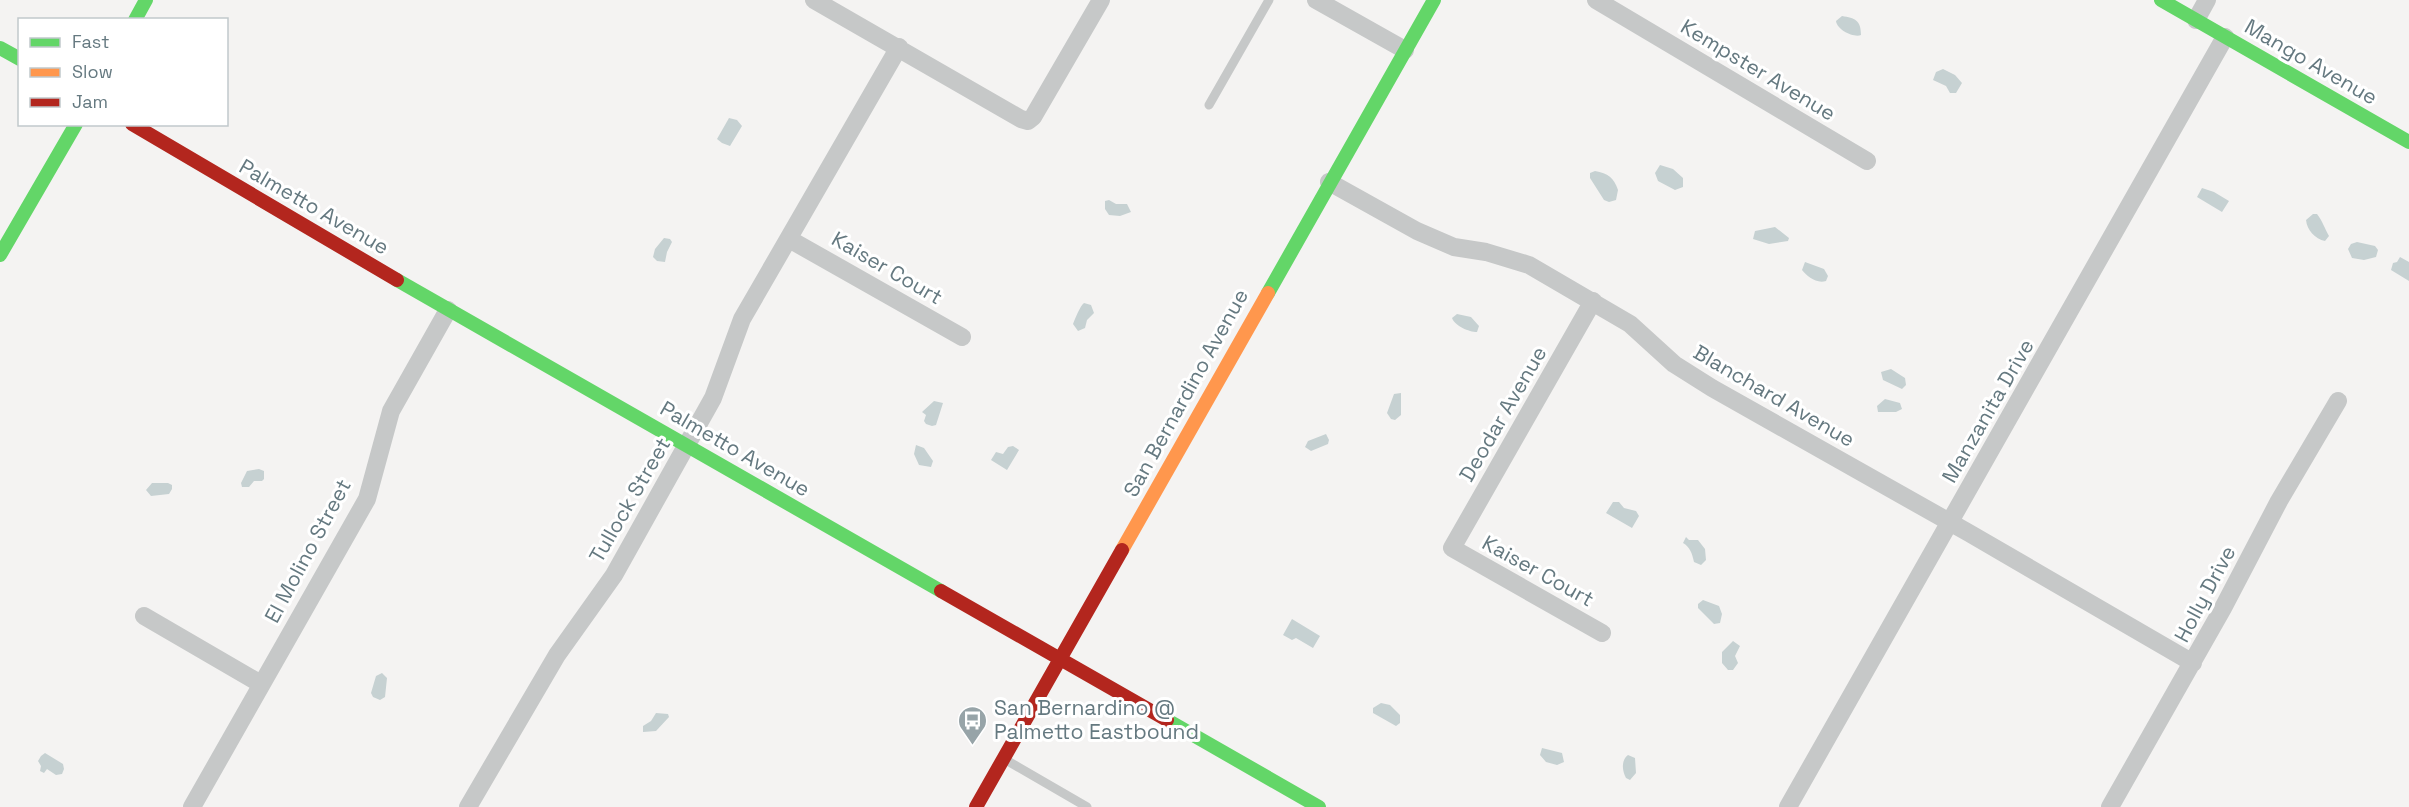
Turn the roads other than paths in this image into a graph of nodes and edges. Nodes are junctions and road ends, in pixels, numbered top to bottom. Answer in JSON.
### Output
{"nodes":[{"id":1,"x":146,"y":0,"type":"edge"},
{"id":2,"x":814,"y":0,"type":"edge"},
{"id":3,"x":1101,"y":0,"type":"edge"},
{"id":4,"x":1269,"y":0,"type":"edge"},
{"id":5,"x":1316,"y":0,"type":"edge"},
{"id":6,"x":1434,"y":0,"type":"edge"},
{"id":7,"x":1596,"y":0,"type":"edge"},
{"id":8,"x":2161,"y":0,"type":"edge"},
{"id":9,"x":2207,"y":0,"type":"edge"},
{"id":10,"x":136,"y":18,"type":"edge"},
{"id":11,"x":2196,"y":20,"type":"junction"},
{"id":12,"x":2225,"y":37,"type":"junction"},
{"id":13,"x":899,"y":47,"type":"junction"},
{"id":14,"x":0,"y":48,"type":"edge"},
{"id":15,"x":1405,"y":50,"type":"junction"},
{"id":16,"x":18,"y":58,"type":"edge"},
{"id":17,"x":1209,"y":105,"type":"dead end"},
{"id":18,"x":75,"y":126,"type":"edge"},
{"id":19,"x":135,"y":126,"type":"edge"},
{"id":20,"x":2409,"y":142,"type":"edge"},
{"id":21,"x":1867,"y":161,"type":"dead end"},
{"id":22,"x":1329,"y":182,"type":"junction"},
{"id":23,"x":789,"y":238,"type":"junction"},
{"id":24,"x":0,"y":255,"type":"edge"},
{"id":25,"x":1593,"y":301,"type":"junction"},
{"id":26,"x":448,"y":310,"type":"junction"},
{"id":27,"x":962,"y":337,"type":"dead end"},
{"id":28,"x":2338,"y":401,"type":"dead end"},
{"id":29,"x":687,"y":446,"type":"junction"},
{"id":30,"x":1950,"y":523,"type":"junction"},
{"id":31,"x":1452,"y":549,"type":"joint"},
{"id":32,"x":144,"y":616,"type":"dead end"},
{"id":33,"x":1602,"y":633,"type":"dead end"},
{"id":34,"x":1061,"y":659,"type":"junction"},
{"id":35,"x":2193,"y":663,"type":"junction"},
{"id":36,"x":261,"y":684,"type":"junction"},
{"id":37,"x":1004,"y":758,"type":"junction"},
{"id":38,"x":470,"y":806,"type":"edge"},
{"id":39,"x":192,"y":807,"type":"edge"},
{"id":40,"x":976,"y":807,"type":"edge"},
{"id":41,"x":1087,"y":807,"type":"edge"},
{"id":42,"x":1319,"y":807,"type":"edge"},
{"id":43,"x":1788,"y":807,"type":"edge"},
{"id":44,"x":2110,"y":807,"type":"edge"}],
"edges":[{"from":1,"to":10,"type":"street"},
{"from":2,"to":13,"type":"street"},
{"from":3,"to":13,"type":"street"},
{"from":4,"to":17,"type":"lane"},
{"from":5,"to":15,"type":"street"},
{"from":6,"to":15,"type":"street","name":"San Bernardino Avenue"},
{"from":7,"to":21,"type":"street","name":"Kempster Avenue"},
{"from":8,"to":11,"type":"street","name":"Mango Avenue"},
{"from":9,"to":11,"type":"street"},
{"from":11,"to":12,"type":"street","name":"Mango Avenue"},
{"from":12,"to":20,"type":"street","name":"Mango Avenue"},
{"from":12,"to":30,"type":"street","name":"Manzanita Drive"},
{"from":13,"to":23,"type":"street","name":"Tullock Street"},
{"from":14,"to":16,"type":"street"},
{"from":15,"to":22,"type":"street","name":"San Bernardino Avenue"},
{"from":18,"to":24,"type":"street"},
{"from":19,"to":26,"type":"street","name":"Palmetto Avenue"},
{"from":22,"to":25,"type":"street","name":"Blanchard Avenue"},
{"from":22,"to":34,"type":"street","name":"San Bernardino Avenue"},
{"from":23,"to":27,"type":"street","name":"Kaiser Court"},
{"from":23,"to":29,"type":"street","name":"Tullock Street"},
{"from":25,"to":30,"type":"street","name":"Blanchard Avenue"},
{"from":25,"to":31,"type":"street","name":"Deodar Avenue"},
{"from":26,"to":29,"type":"street","name":"Palmetto Avenue"},
{"from":26,"to":36,"type":"street","name":"El Molino Street"},
{"from":28,"to":35,"type":"street","name":"Holly Drive"},
{"from":29,"to":34,"type":"street","name":"Palmetto Avenue"},
{"from":29,"to":38,"type":"street","name":"Tullock Street"},
{"from":30,"to":35,"type":"street","name":"Blanchard Avenue"},
{"from":30,"to":43,"type":"street","name":"Manzanita Drive"},
{"from":31,"to":33,"type":"street","name":"Kaiser Court"},
{"from":32,"to":36,"type":"street"},
{"from":34,"to":37,"type":"street","name":"San Bernardino Avenue"},
{"from":34,"to":42,"type":"street","name":"Palmetto Avenue"},
{"from":35,"to":44,"type":"street","name":"Holly Drive"},
{"from":36,"to":39,"type":"street","name":"El Molino Street"},
{"from":37,"to":40,"type":"street","name":"San Bernardino Avenue"},
{"from":37,"to":41,"type":"lane"}]}
